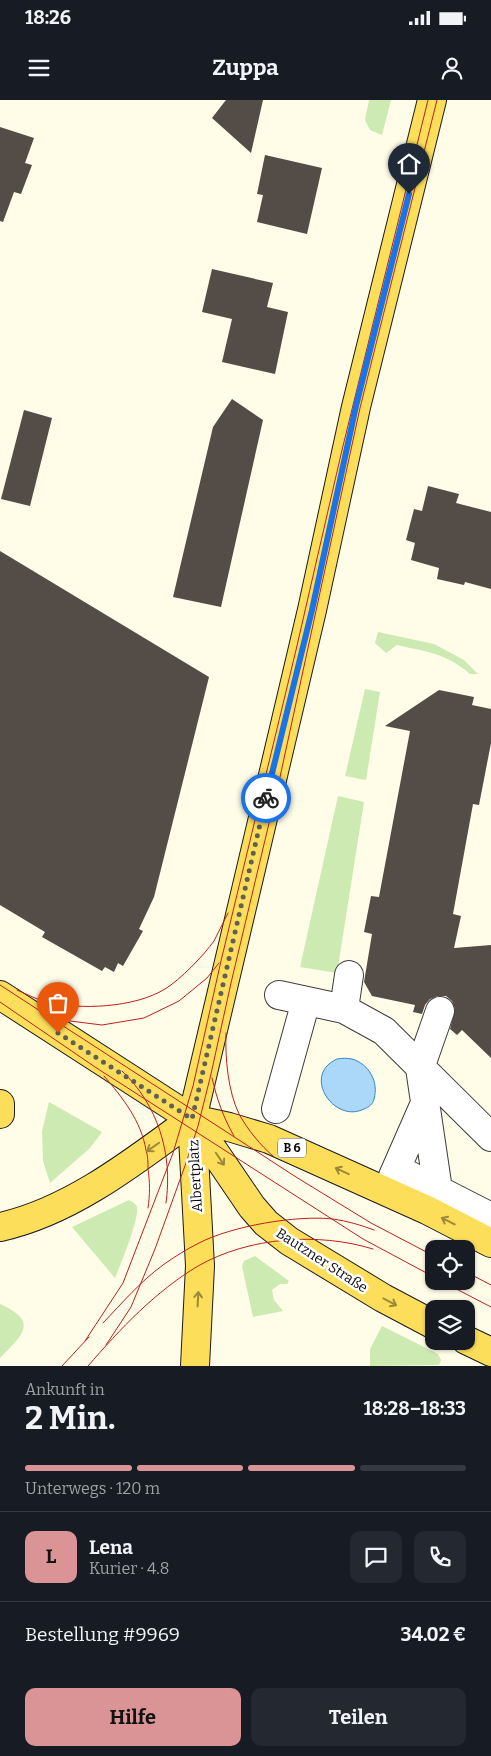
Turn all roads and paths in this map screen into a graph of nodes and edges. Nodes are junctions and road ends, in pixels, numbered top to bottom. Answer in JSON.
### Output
{"nodes":[{"id":1,"x":432,"y":100,"type":"edge"},
{"id":2,"x":349,"y":975,"type":"dead end"},
{"id":3,"x":279,"y":995,"type":"dead end"},
{"id":4,"x":0,"y":996,"type":"edge"},
{"id":5,"x":306,"y":1001,"type":"junction"},
{"id":6,"x":344,"y":1009,"type":"junction"},
{"id":7,"x":440,"y":1011,"type":"dead end"},
{"id":8,"x":420,"y":1068,"type":"junction"},
{"id":9,"x":425,"y":1103,"type":"junction"},
{"id":10,"x":0,"y":1104,"type":"edge"},
{"id":11,"x":276,"y":1109,"type":"dead end"},
{"id":12,"x":0,"y":1114,"type":"edge"},
{"id":13,"x":192,"y":1119,"type":"junction"},
{"id":14,"x":491,"y":1137,"type":"edge"},
{"id":15,"x":438,"y":1190,"type":"junction"},
{"id":16,"x":491,"y":1217,"type":"edge"},
{"id":17,"x":0,"y":1227,"type":"edge"},
{"id":18,"x":491,"y":1243,"type":"edge"},
{"id":19,"x":425,"y":1320,"type":"edge"},
{"id":20,"x":475,"y":1344,"type":"edge"},
{"id":21,"x":491,"y":1352,"type":"edge"},
{"id":22,"x":195,"y":1366,"type":"edge"}],
"edges":[{"from":1,"to":13,"type":"main road"},
{"from":2,"to":6,"type":"street"},
{"from":3,"to":5,"type":"street"},
{"from":4,"to":13,"type":"main road","number":"B 6"},
{"from":5,"to":6,"type":"street"},
{"from":5,"to":11,"type":"street"},
{"from":6,"to":8,"type":"street"},
{"from":7,"to":8,"type":"street"},
{"from":8,"to":9,"type":"street"},
{"from":8,"to":14,"type":"street"},
{"from":9,"to":15,"type":"street"},
{"from":9,"to":15,"type":"street"},
{"from":10,"to":12,"type":"main road"},
{"from":13,"to":17,"type":"main road","name":"Albertplatz","one_way":true},
{"from":18,"to":13,"type":"main road","number":"B 6","one_way":true},
{"from":13,"to":19,"type":"main road","name":"Bautzner Straße","number":"B 6","one_way":true},
{"from":22,"to":13,"type":"main road","name":"Albertplatz","one_way":true},
{"from":15,"to":16,"type":"street"},
{"from":20,"to":21,"type":"main road"}]}
